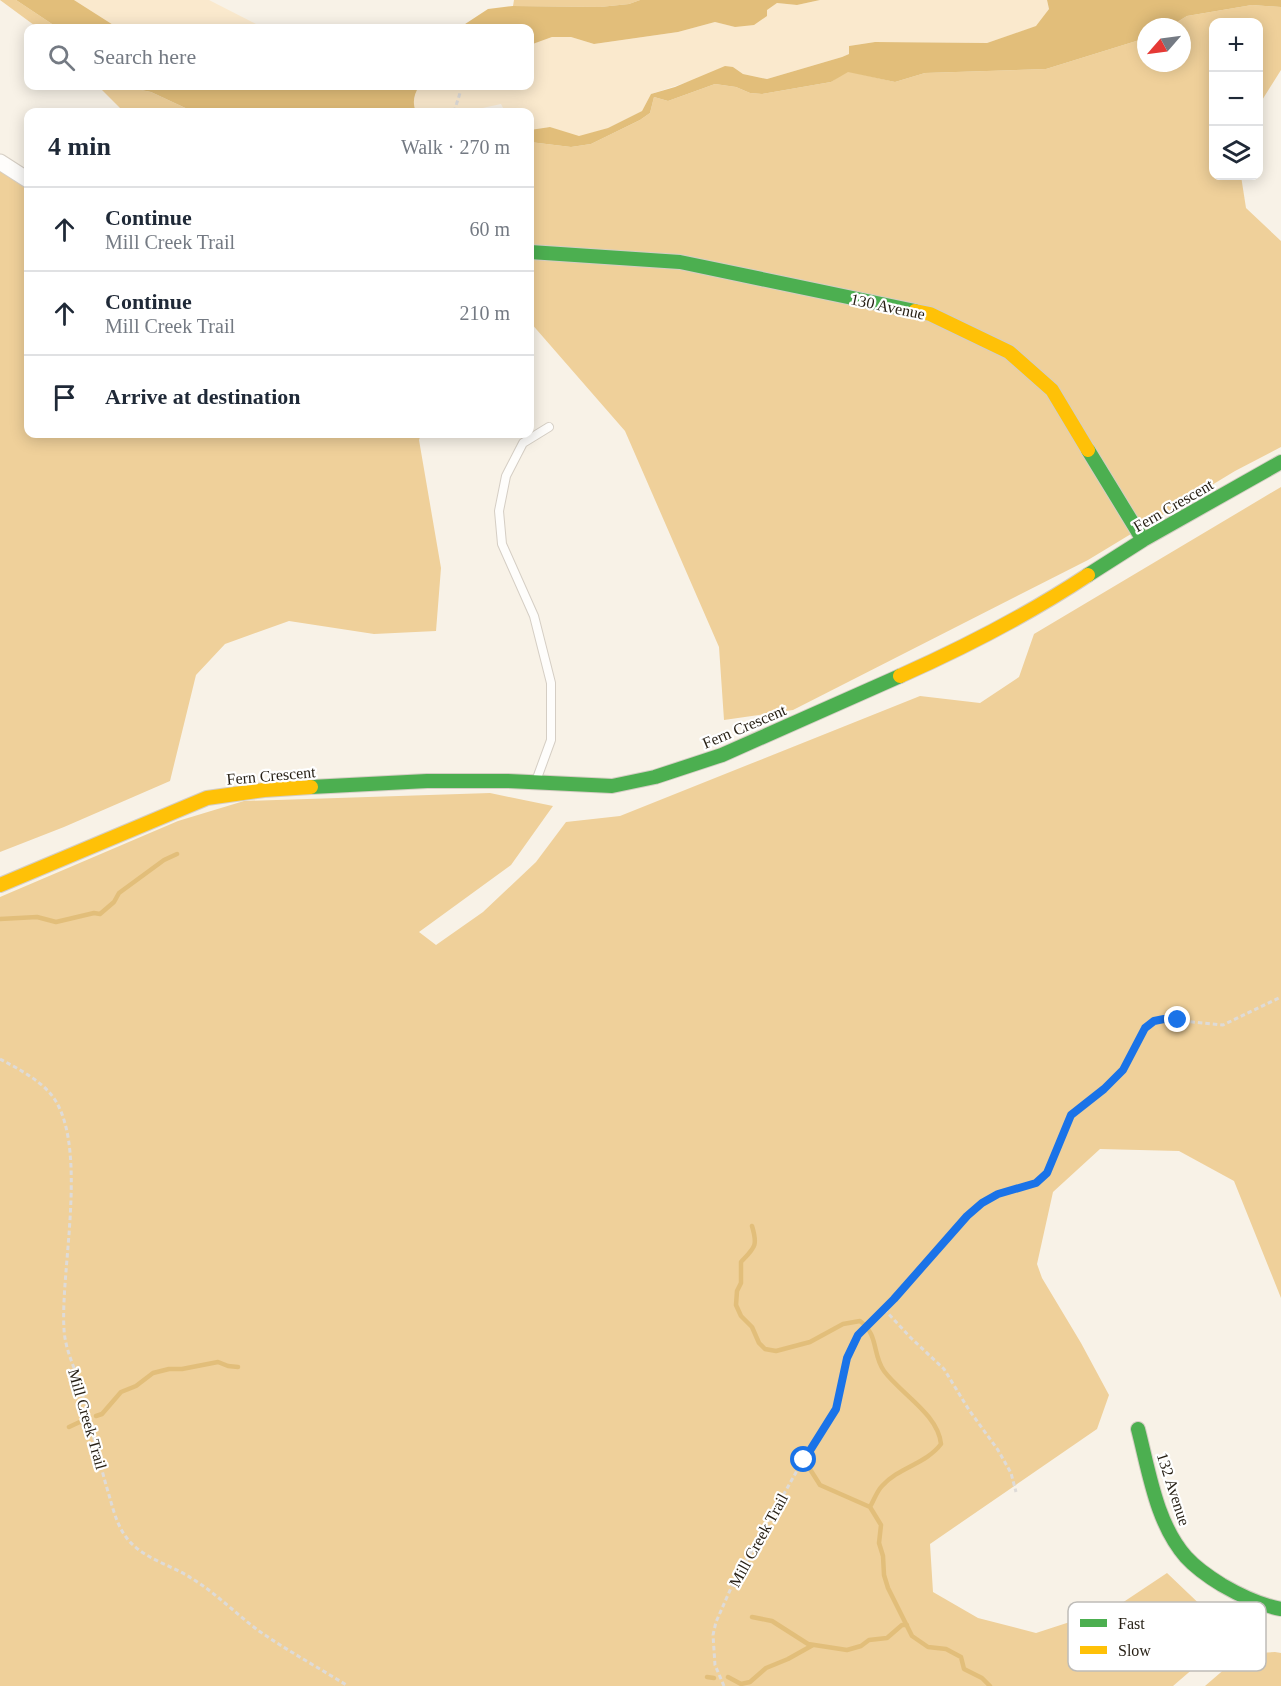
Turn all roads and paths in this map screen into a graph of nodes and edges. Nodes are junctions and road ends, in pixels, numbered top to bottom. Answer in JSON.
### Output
{"nodes":[{"id":1,"x":460,"y":93,"type":"dead end"},
{"id":2,"x":455,"y":108,"type":"edge"},
{"id":3,"x":0,"y":162,"type":"edge"},
{"id":4,"x":24,"y":177,"type":"edge"},
{"id":5,"x":534,"y":252,"type":"edge"},
{"id":6,"x":549,"y":427,"type":"dead end"},
{"id":7,"x":534,"y":436,"type":"edge"},
{"id":8,"x":531,"y":438,"type":"edge"},
{"id":9,"x":1281,"y":462,"type":"edge"},
{"id":10,"x":1143,"y":540,"type":"junction"},
{"id":11,"x":536,"y":782,"type":"junction"},
{"id":12,"x":0,"y":885,"type":"edge"},
{"id":13,"x":1281,"y":997,"type":"edge"},
{"id":14,"x":0,"y":1059,"type":"edge"},
{"id":15,"x":884,"y":1309,"type":"junction"},
{"id":16,"x":1138,"y":1429,"type":"dead end"},
{"id":17,"x":1016,"y":1492,"type":"dead end"},
{"id":18,"x":1257,"y":1602,"type":"edge"},
{"id":19,"x":348,"y":1686,"type":"edge"},
{"id":20,"x":724,"y":1686,"type":"edge"}],
"edges":[{"from":1,"to":2,"type":"path"},
{"from":3,"to":4,"type":"street"},
{"from":5,"to":10,"type":"street","name":"130 Avenue"},
{"from":6,"to":7,"type":"lane"},
{"from":8,"to":11,"type":"lane"},
{"from":9,"to":10,"type":"street","name":"Fern Crescent"},
{"from":10,"to":11,"type":"street","name":"Fern Crescent"},
{"from":11,"to":12,"type":"street","name":"Fern Crescent"},
{"from":13,"to":15,"type":"path"},
{"from":14,"to":19,"type":"path","name":"Mill Creek Trail"},
{"from":15,"to":17,"type":"path"},
{"from":15,"to":20,"type":"path","name":"Mill Creek Trail"},
{"from":16,"to":18,"type":"street","name":"132 Avenue"}]}
